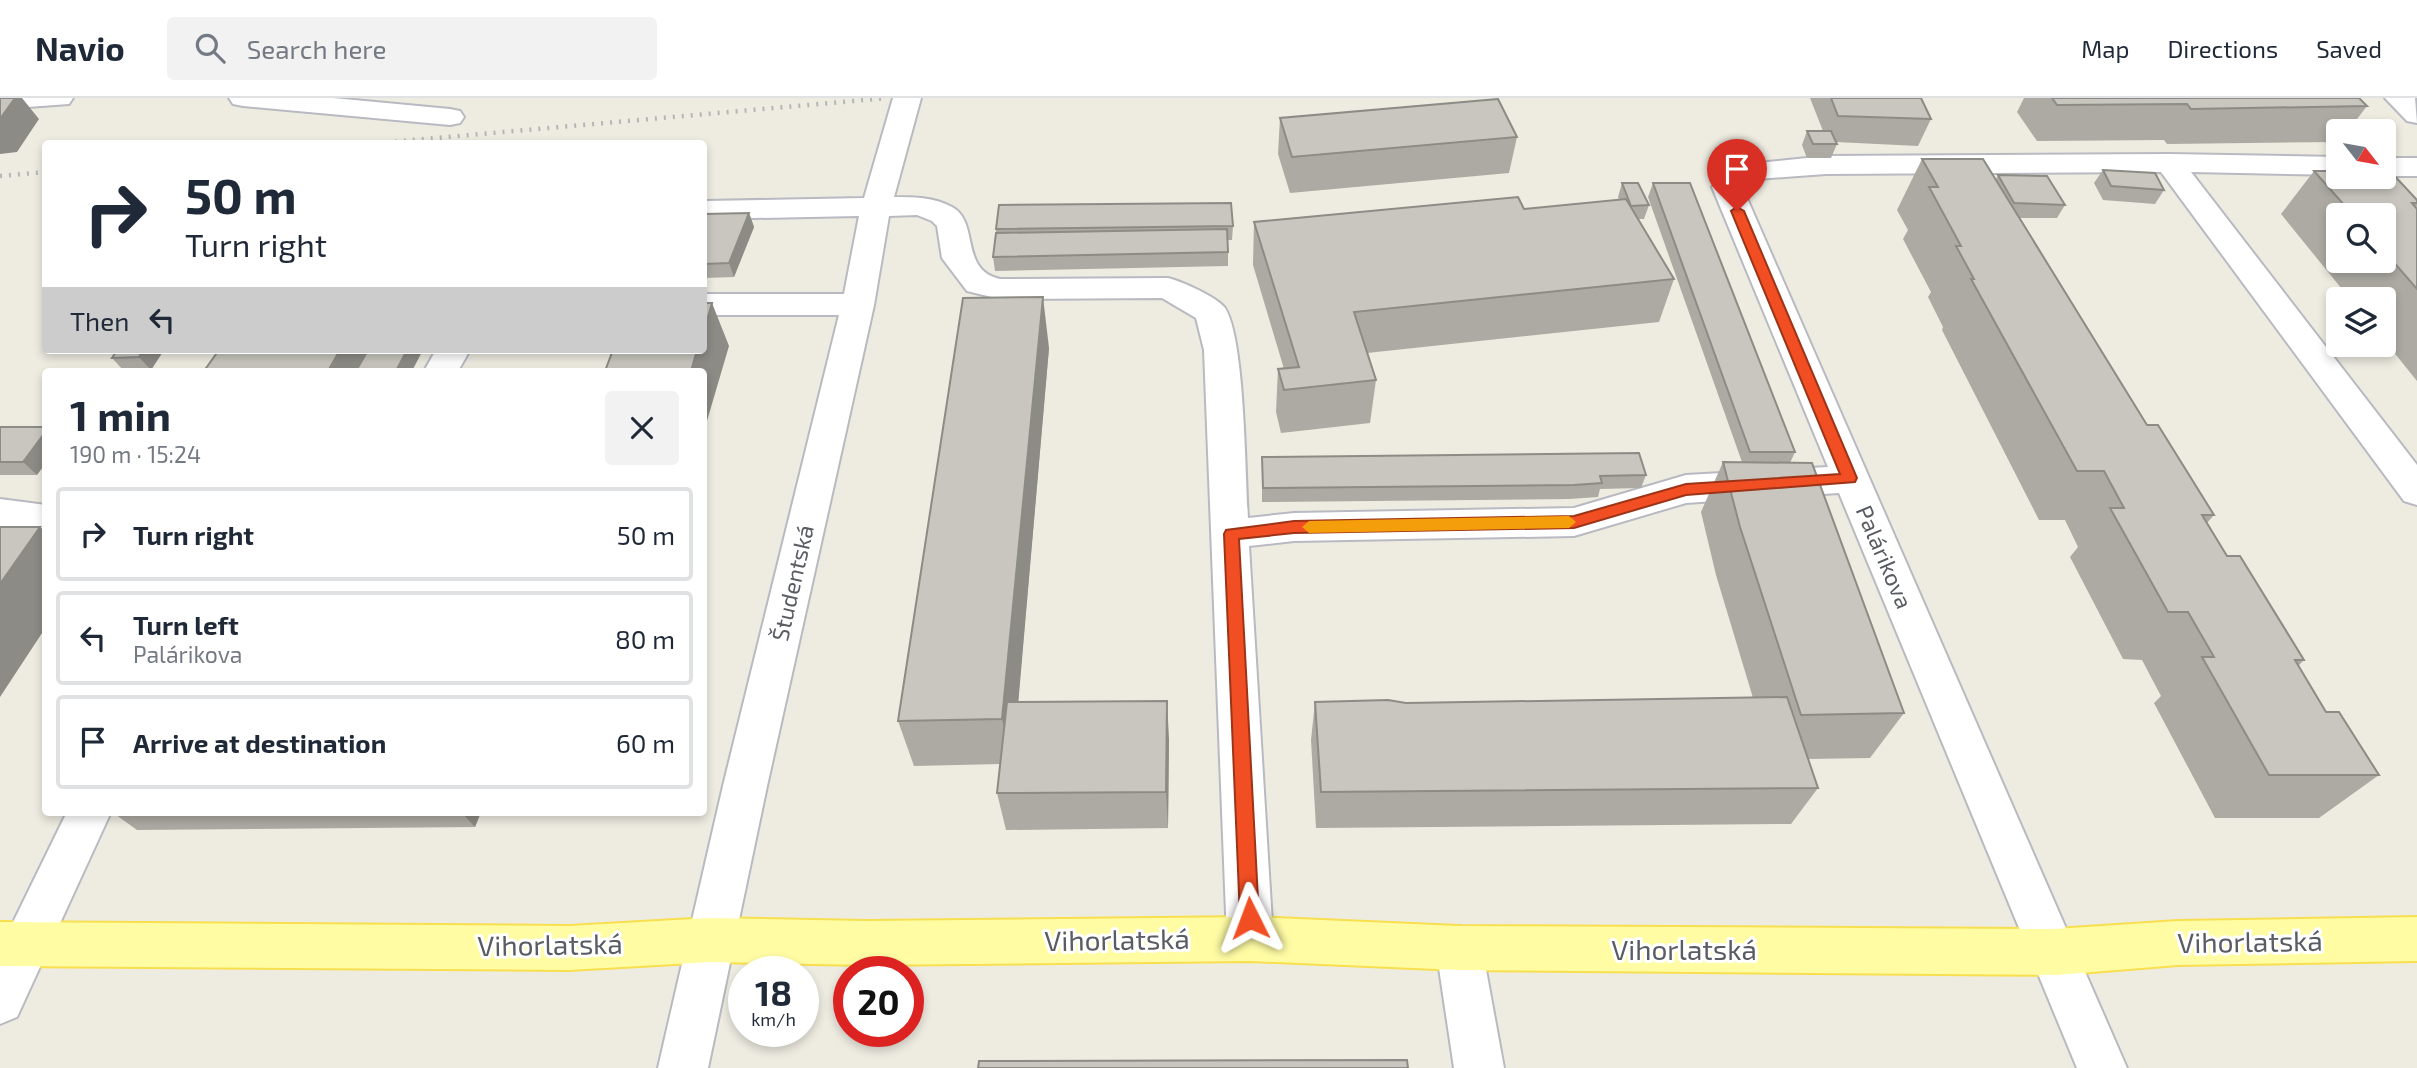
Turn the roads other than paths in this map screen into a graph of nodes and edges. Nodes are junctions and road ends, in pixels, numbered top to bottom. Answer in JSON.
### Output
{"nodes":[{"id":1,"x":60,"y":98,"type":"edge"},
{"id":2,"x":243,"y":98,"type":"edge"},
{"id":3,"x":907,"y":98,"type":"edge"},
{"id":4,"x":2399,"y":98,"type":"edge"},
{"id":5,"x":0,"y":101,"type":"edge"},
{"id":6,"x":2417,"y":115,"type":"edge"},
{"id":7,"x":450,"y":117,"type":"dead end"},
{"id":8,"x":2169,"y":163,"type":"junction"},
{"id":9,"x":2326,"y":166,"type":"edge"},
{"id":10,"x":2396,"y":167,"type":"edge"},
{"id":11,"x":2417,"y":167,"type":"edge"},
{"id":12,"x":877,"y":207,"type":"junction"},
{"id":13,"x":707,"y":210,"type":"edge"},
{"id":14,"x":707,"y":304,"type":"edge"},
{"id":15,"x":858,"y":305,"type":"junction"},
{"id":16,"x":1850,"y":478,"type":"junction"},
{"id":17,"x":2417,"y":491,"type":"edge"},
{"id":18,"x":0,"y":513,"type":"edge"},
{"id":19,"x":42,"y":518,"type":"edge"},
{"id":20,"x":1231,"y":534,"type":"junction"},
{"id":21,"x":87,"y":816,"type":"edge"},
{"id":22,"x":1250,"y":939,"type":"junction"},
{"id":23,"x":2417,"y":939,"type":"edge"},
{"id":24,"x":712,"y":940,"type":"junction"},
{"id":25,"x":13,"y":944,"type":"edge"},
{"id":26,"x":1459,"y":948,"type":"junction"},
{"id":27,"x":2054,"y":952,"type":"junction"},
{"id":28,"x":0,"y":1000,"type":"edge"},
{"id":29,"x":682,"y":1068,"type":"edge"},
{"id":30,"x":1479,"y":1068,"type":"edge"},
{"id":31,"x":2102,"y":1068,"type":"edge"}],
"edges":[{"from":1,"to":5,"type":"street"},
{"from":2,"to":7,"type":"street"},
{"from":3,"to":12,"type":"street","name":"Študentská"},
{"from":4,"to":6,"type":"street"},
{"from":8,"to":9,"type":"street"},
{"from":8,"to":16,"type":"street","name":"Palárikova"},
{"from":8,"to":17,"type":"street"},
{"from":10,"to":11,"type":"street"},
{"from":12,"to":13,"type":"street"},
{"from":12,"to":15,"type":"street","name":"Študentská"},
{"from":12,"to":20,"type":"street"},
{"from":14,"to":15,"type":"street"},
{"from":15,"to":24,"type":"street","name":"Študentská"},
{"from":16,"to":20,"type":"street"},
{"from":16,"to":27,"type":"street","name":"Palárikova"},
{"from":18,"to":19,"type":"street"},
{"from":20,"to":22,"type":"street"},
{"from":21,"to":25,"type":"street"},
{"from":22,"to":24,"type":"main road","name":"Vihorlatská"},
{"from":22,"to":26,"type":"main road","name":"Vihorlatská"},
{"from":23,"to":27,"type":"main road","name":"Vihorlatská"},
{"from":24,"to":25,"type":"main road","name":"Vihorlatská"},
{"from":24,"to":29,"type":"street","name":"Študentská"},
{"from":25,"to":28,"type":"street"},
{"from":26,"to":27,"type":"main road","name":"Vihorlatská"},
{"from":26,"to":30,"type":"street"},
{"from":27,"to":31,"type":"street","name":"Palárikova"}]}
